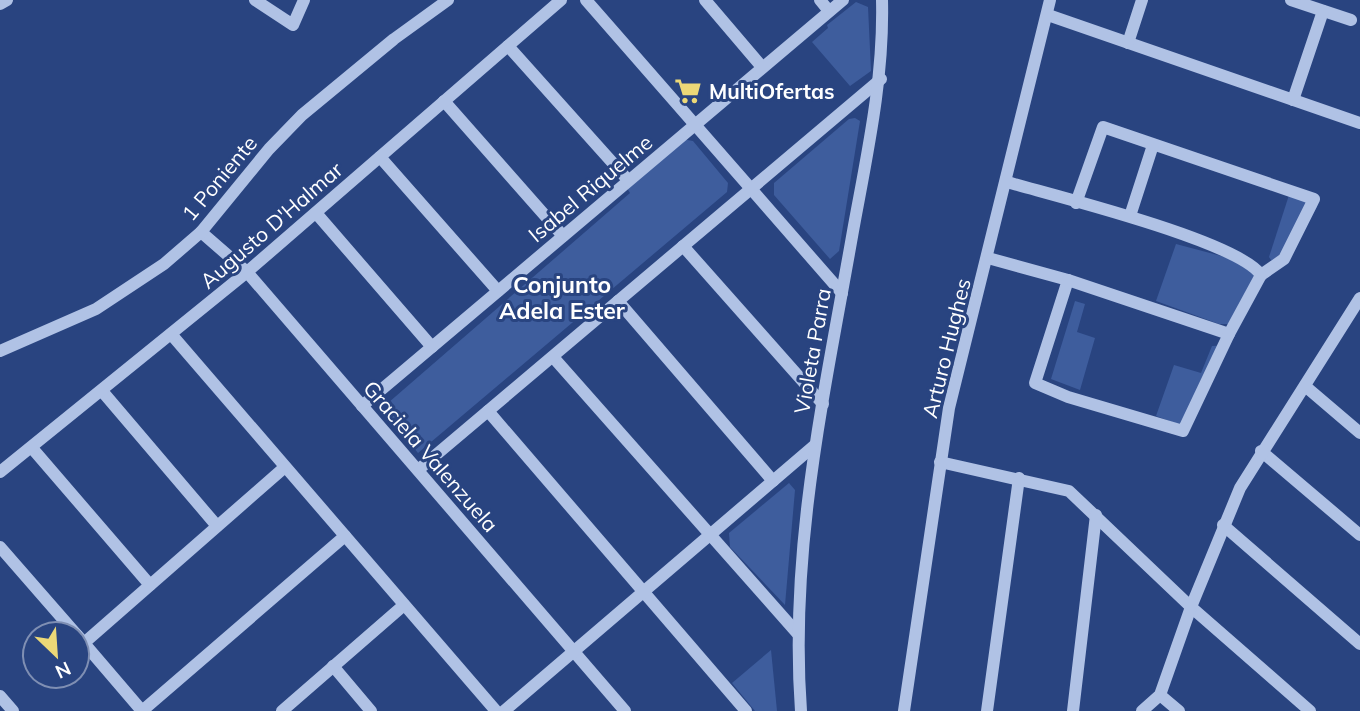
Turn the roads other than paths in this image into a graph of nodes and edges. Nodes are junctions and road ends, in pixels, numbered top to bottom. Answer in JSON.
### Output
{"nodes":[{"id":1,"x":7,"y":0,"type":"edge"},
{"id":2,"x":255,"y":0,"type":"edge"},
{"id":3,"x":304,"y":0,"type":"edge"},
{"id":4,"x":449,"y":0,"type":"edge"},
{"id":5,"x":561,"y":0,"type":"edge"},
{"id":6,"x":586,"y":0,"type":"edge"},
{"id":7,"x":705,"y":0,"type":"edge"},
{"id":8,"x":820,"y":0,"type":"edge"},
{"id":9,"x":843,"y":0,"type":"edge"},
{"id":10,"x":882,"y":0,"type":"edge"},
{"id":11,"x":1050,"y":0,"type":"edge"},
{"id":12,"x":1142,"y":0,"type":"edge"},
{"id":13,"x":1291,"y":0,"type":"edge"},
{"id":14,"x":0,"y":4,"type":"edge"},
{"id":15,"x":829,"y":11,"type":"junction"},
{"id":16,"x":1323,"y":11,"type":"junction"},
{"id":17,"x":1048,"y":15,"type":"junction"},
{"id":18,"x":1351,"y":20,"type":"dead end"},
{"id":19,"x":1128,"y":43,"type":"junction"},
{"id":20,"x":508,"y":46,"type":"junction"},
{"id":21,"x":762,"y":67,"type":"junction"},
{"id":22,"x":881,"y":79,"type":"junction"},
{"id":23,"x":1293,"y":100,"type":"junction"},
{"id":24,"x":444,"y":101,"type":"junction"},
{"id":25,"x":1360,"y":123,"type":"edge"},
{"id":26,"x":695,"y":124,"type":"junction"},
{"id":27,"x":1153,"y":145,"type":"junction"},
{"id":28,"x":380,"y":157,"type":"junction"},
{"id":29,"x":628,"y":180,"type":"junction"},
{"id":30,"x":1007,"y":182,"type":"junction"},
{"id":31,"x":751,"y":189,"type":"junction"},
{"id":32,"x":1076,"y":203,"type":"junction"},
{"id":33,"x":316,"y":213,"type":"junction"},
{"id":34,"x":1130,"y":216,"type":"junction"},
{"id":35,"x":201,"y":232,"type":"junction"},
{"id":36,"x":563,"y":236,"type":"junction"},
{"id":37,"x":683,"y":246,"type":"junction"},
{"id":38,"x":988,"y":258,"type":"junction"},
{"id":39,"x":247,"y":272,"type":"junction"},
{"id":40,"x":1261,"y":275,"type":"junction"},
{"id":41,"x":1068,"y":280,"type":"junction"},
{"id":42,"x":498,"y":291,"type":"junction"},
{"id":43,"x":842,"y":293,"type":"junction"},
{"id":44,"x":1360,"y":298,"type":"edge"},
{"id":45,"x":618,"y":301,"type":"junction"},
{"id":46,"x":1349,"y":317,"type":"junction"},
{"id":47,"x":1360,"y":327,"type":"edge"},
{"id":48,"x":171,"y":334,"type":"junction"},
{"id":49,"x":1228,"y":334,"type":"junction"},
{"id":50,"x":432,"y":347,"type":"junction"},
{"id":51,"x":0,"y":351,"type":"edge"},
{"id":52,"x":552,"y":356,"type":"junction"},
{"id":53,"x":1305,"y":386,"type":"junction"},
{"id":54,"x":102,"y":391,"type":"junction"},
{"id":55,"x":823,"y":404,"type":"junction"},
{"id":56,"x":362,"y":406,"type":"junction"},
{"id":57,"x":488,"y":411,"type":"junction"},
{"id":58,"x":1360,"y":433,"type":"edge"},
{"id":59,"x":815,"y":445,"type":"junction"},
{"id":60,"x":32,"y":449,"type":"junction"},
{"id":61,"x":1261,"y":451,"type":"junction"},
{"id":62,"x":940,"y":462,"type":"junction"},
{"id":63,"x":285,"y":467,"type":"junction"},
{"id":64,"x":418,"y":470,"type":"junction"},
{"id":65,"x":0,"y":472,"type":"edge"},
{"id":66,"x":1019,"y":478,"type":"junction"},
{"id":67,"x":773,"y":481,"type":"junction"},
{"id":68,"x":1096,"y":515,"type":"junction"},
{"id":69,"x":1223,"y":525,"type":"junction"},
{"id":70,"x":217,"y":526,"type":"junction"},
{"id":71,"x":710,"y":535,"type":"junction"},
{"id":72,"x":345,"y":536,"type":"junction"},
{"id":73,"x":1360,"y":536,"type":"edge"},
{"id":74,"x":0,"y":547,"type":"edge"},
{"id":75,"x":150,"y":585,"type":"junction"},
{"id":76,"x":643,"y":592,"type":"junction"},
{"id":77,"x":404,"y":605,"type":"junction"},
{"id":78,"x":1191,"y":607,"type":"junction"},
{"id":79,"x":64,"y":620,"type":"edge"},
{"id":80,"x":91,"y":628,"type":"edge"},
{"id":81,"x":797,"y":634,"type":"junction"},
{"id":82,"x":1360,"y":644,"type":"edge"},
{"id":83,"x":91,"y":651,"type":"edge"},
{"id":84,"x":574,"y":652,"type":"junction"},
{"id":85,"x":333,"y":666,"type":"junction"},
{"id":86,"x":0,"y":695,"type":"edge"},
{"id":87,"x":1160,"y":695,"type":"junction"},
{"id":88,"x":13,"y":711,"type":"edge"},
{"id":89,"x":142,"y":711,"type":"edge"},
{"id":90,"x":282,"y":711,"type":"edge"},
{"id":91,"x":371,"y":711,"type":"edge"},
{"id":92,"x":496,"y":711,"type":"edge"},
{"id":93,"x":504,"y":711,"type":"edge"},
{"id":94,"x":625,"y":711,"type":"edge"},
{"id":95,"x":746,"y":711,"type":"edge"},
{"id":96,"x":801,"y":711,"type":"edge"},
{"id":97,"x":904,"y":711,"type":"edge"},
{"id":98,"x":987,"y":711,"type":"edge"},
{"id":99,"x":1073,"y":711,"type":"edge"},
{"id":100,"x":1142,"y":711,"type":"edge"},
{"id":101,"x":1179,"y":711,"type":"edge"},
{"id":102,"x":1310,"y":711,"type":"edge"}],
"edges":[{"from":1,"to":14,"type":"street"},
{"from":2,"to":3,"type":"street"},
{"from":4,"to":35,"type":"street","name":"1 Poniente"},
{"from":5,"to":20,"type":"street","name":"Augusto D'Halmar"},
{"from":6,"to":26,"type":"street"},
{"from":7,"to":21,"type":"street"},
{"from":8,"to":15,"type":"street"},
{"from":9,"to":15,"type":"street","name":"Isabel Riquelme"},
{"from":10,"to":22,"type":"street","name":"Violeta Parra"},
{"from":11,"to":17,"type":"street","name":"Arturo Hughes"},
{"from":12,"to":19,"type":"street"},
{"from":13,"to":16,"type":"street"},
{"from":15,"to":21,"type":"street","name":"Isabel Riquelme"},
{"from":16,"to":18,"type":"street"},
{"from":16,"to":23,"type":"street"},
{"from":17,"to":19,"type":"street"},
{"from":17,"to":30,"type":"street","name":"Arturo Hughes"},
{"from":19,"to":23,"type":"street"},
{"from":20,"to":24,"type":"street","name":"Augusto D'Halmar"},
{"from":20,"to":29,"type":"street"},
{"from":21,"to":26,"type":"street","name":"Isabel Riquelme"},
{"from":22,"to":31,"type":"street"},
{"from":22,"to":43,"type":"street","name":"Violeta Parra"},
{"from":23,"to":25,"type":"street"},
{"from":24,"to":28,"type":"street","name":"Augusto D'Halmar"},
{"from":24,"to":36,"type":"street"},
{"from":26,"to":29,"type":"street","name":"Isabel Riquelme"},
{"from":26,"to":31,"type":"street"},
{"from":27,"to":32,"type":"street"},
{"from":27,"to":34,"type":"street"},
{"from":27,"to":40,"type":"street"},
{"from":28,"to":33,"type":"street","name":"Augusto D'Halmar"},
{"from":28,"to":42,"type":"street"},
{"from":29,"to":36,"type":"street","name":"Isabel Riquelme"},
{"from":30,"to":32,"type":"street"},
{"from":30,"to":38,"type":"street","name":"Arturo Hughes"},
{"from":31,"to":37,"type":"street"},
{"from":31,"to":43,"type":"street"},
{"from":32,"to":34,"type":"street"},
{"from":33,"to":39,"type":"street","name":"Augusto D'Halmar"},
{"from":33,"to":50,"type":"street"},
{"from":34,"to":40,"type":"street"},
{"from":35,"to":39,"type":"street","name":"Graciela Valenzuela"},
{"from":35,"to":51,"type":"street","name":"1 Poniente"},
{"from":36,"to":42,"type":"street","name":"Isabel Riquelme"},
{"from":37,"to":45,"type":"street"},
{"from":37,"to":55,"type":"street"},
{"from":38,"to":41,"type":"street"},
{"from":38,"to":62,"type":"street","name":"Arturo Hughes"},
{"from":39,"to":48,"type":"street","name":"Augusto D'Halmar"},
{"from":39,"to":56,"type":"street","name":"Graciela Valenzuela"},
{"from":40,"to":49,"type":"street"},
{"from":41,"to":49,"type":"street"},
{"from":41,"to":49,"type":"street"},
{"from":42,"to":50,"type":"street","name":"Isabel Riquelme"},
{"from":43,"to":55,"type":"street","name":"Violeta Parra"},
{"from":44,"to":46,"type":"street"},
{"from":45,"to":52,"type":"street"},
{"from":45,"to":67,"type":"street"},
{"from":46,"to":47,"type":"street"},
{"from":46,"to":53,"type":"street"},
{"from":48,"to":54,"type":"street","name":"Augusto D'Halmar"},
{"from":48,"to":63,"type":"street"},
{"from":50,"to":56,"type":"street","name":"Isabel Riquelme"},
{"from":52,"to":57,"type":"street"},
{"from":52,"to":71,"type":"street"},
{"from":53,"to":58,"type":"street"},
{"from":53,"to":61,"type":"street"},
{"from":54,"to":60,"type":"street","name":"Augusto D'Halmar"},
{"from":54,"to":70,"type":"street"},
{"from":55,"to":59,"type":"street","name":"Violeta Parra"},
{"from":56,"to":64,"type":"street","name":"Graciela Valenzuela"},
{"from":57,"to":64,"type":"street"},
{"from":57,"to":76,"type":"street"},
{"from":59,"to":67,"type":"street"},
{"from":59,"to":81,"type":"street","name":"Violeta Parra"},
{"from":60,"to":65,"type":"street","name":"Augusto D'Halmar"},
{"from":60,"to":75,"type":"street"},
{"from":61,"to":69,"type":"street"},
{"from":61,"to":73,"type":"street"},
{"from":62,"to":66,"type":"street"},
{"from":62,"to":97,"type":"street","name":"Arturo Hughes"},
{"from":63,"to":70,"type":"street"},
{"from":63,"to":72,"type":"street"},
{"from":64,"to":84,"type":"street","name":"Graciela Valenzuela"},
{"from":66,"to":68,"type":"street"},
{"from":66,"to":98,"type":"street"},
{"from":67,"to":71,"type":"street"},
{"from":68,"to":78,"type":"street"},
{"from":68,"to":99,"type":"street"},
{"from":69,"to":78,"type":"street"},
{"from":69,"to":82,"type":"street"},
{"from":70,"to":75,"type":"street"},
{"from":71,"to":76,"type":"street"},
{"from":71,"to":81,"type":"street"},
{"from":72,"to":77,"type":"street"},
{"from":72,"to":89,"type":"street"},
{"from":74,"to":79,"type":"street"},
{"from":75,"to":80,"type":"street"},
{"from":76,"to":84,"type":"street"},
{"from":76,"to":95,"type":"street"},
{"from":77,"to":85,"type":"street"},
{"from":77,"to":92,"type":"street"},
{"from":78,"to":87,"type":"street"},
{"from":78,"to":102,"type":"street"},
{"from":81,"to":96,"type":"street","name":"Violeta Parra"},
{"from":83,"to":89,"type":"street"},
{"from":84,"to":93,"type":"street"},
{"from":84,"to":94,"type":"street","name":"Graciela Valenzuela"},
{"from":85,"to":90,"type":"street"},
{"from":85,"to":91,"type":"street"},
{"from":86,"to":88,"type":"street"},
{"from":87,"to":100,"type":"street"},
{"from":87,"to":101,"type":"street"}]}
